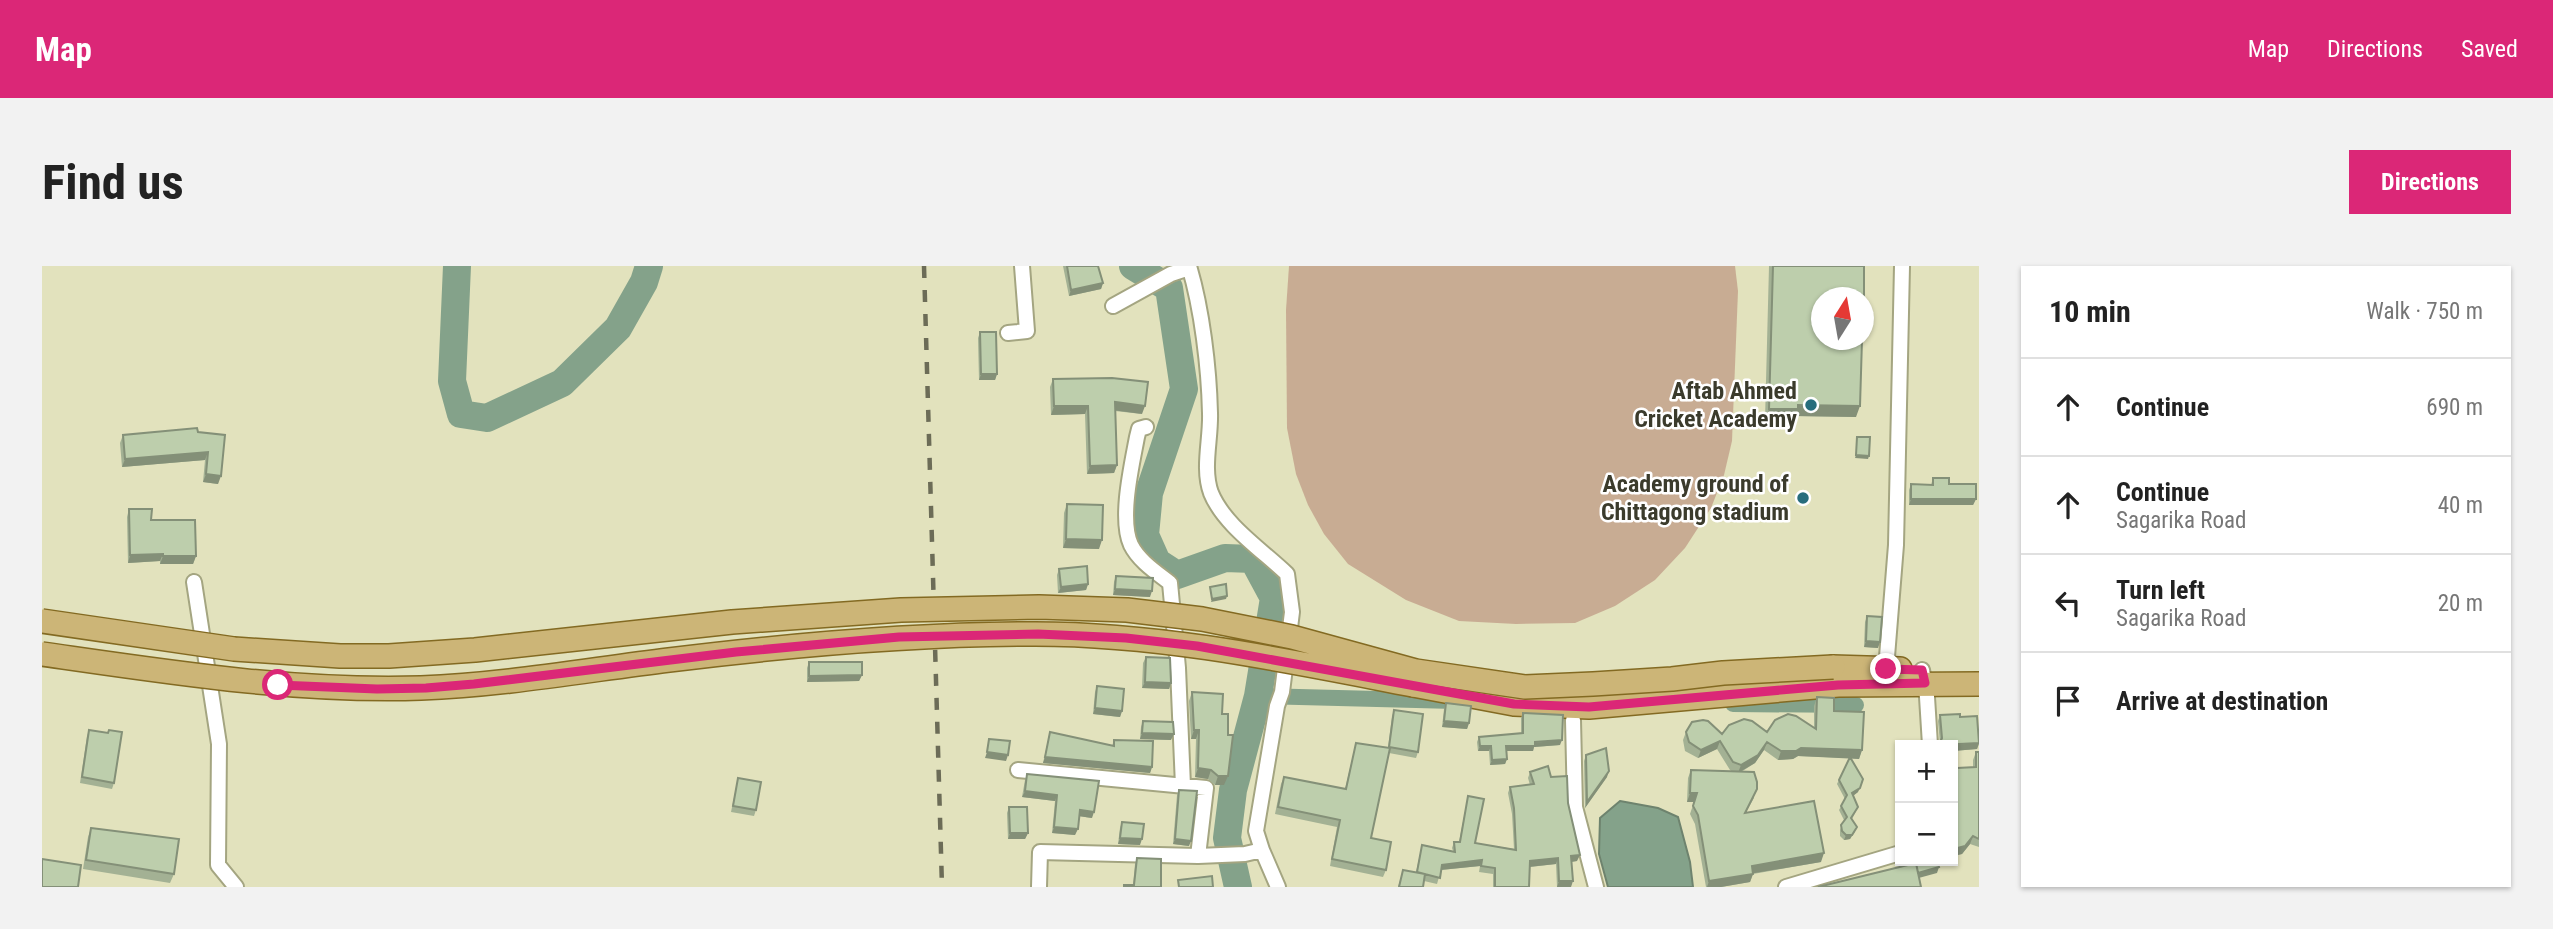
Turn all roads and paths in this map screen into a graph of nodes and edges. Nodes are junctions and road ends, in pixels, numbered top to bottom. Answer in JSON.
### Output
{"nodes":[{"id":1,"x":1022,"y":266,"type":"edge"},
{"id":2,"x":1902,"y":266,"type":"edge"},
{"id":3,"x":1189,"y":267,"type":"edge"},
{"id":4,"x":1113,"y":306,"type":"dead end"},
{"id":5,"x":1008,"y":333,"type":"dead end"},
{"id":6,"x":1146,"y":427,"type":"dead end"},
{"id":7,"x":194,"y":582,"type":"dead end"},
{"id":8,"x":42,"y":621,"type":"edge"},
{"id":9,"x":42,"y":654,"type":"edge"},
{"id":10,"x":1979,"y":668,"type":"edge"},
{"id":11,"x":1886,"y":669,"type":"junction"},
{"id":12,"x":1836,"y":676,"type":"junction"},
{"id":13,"x":1923,"y":677,"type":"junction"},
{"id":14,"x":1979,"y":684,"type":"edge"},
{"id":15,"x":1573,"y":719,"type":"dead end"},
{"id":16,"x":1929,"y":740,"type":"edge"},
{"id":17,"x":1018,"y":770,"type":"dead end"},
{"id":18,"x":1183,"y":786,"type":"junction"},
{"id":19,"x":1262,"y":850,"type":"junction"},
{"id":20,"x":1895,"y":854,"type":"edge"},
{"id":21,"x":1206,"y":856,"type":"junction"},
{"id":22,"x":236,"y":887,"type":"edge"},
{"id":23,"x":1039,"y":887,"type":"edge"},
{"id":24,"x":1278,"y":887,"type":"edge"},
{"id":25,"x":1596,"y":887,"type":"edge"},
{"id":26,"x":1786,"y":887,"type":"edge"}],
"edges":[{"from":1,"to":5,"type":"street"},
{"from":2,"to":11,"type":"street"},
{"from":3,"to":4,"type":"street"},
{"from":3,"to":19,"type":"street"},
{"from":6,"to":18,"type":"street"},
{"from":7,"to":22,"type":"street"},
{"from":8,"to":12,"type":"main road","bridge":true},
{"from":9,"to":12,"type":"main road","bridge":true},
{"from":10,"to":13,"type":"main road"},
{"from":11,"to":12,"type":"main road"},
{"from":11,"to":13,"type":"main road"},
{"from":12,"to":13,"type":"main road"},
{"from":13,"to":14,"type":"main road"},
{"from":13,"to":16,"type":"street"},
{"from":15,"to":25,"type":"street"},
{"from":17,"to":18,"type":"street"},
{"from":18,"to":21,"type":"street"},
{"from":19,"to":21,"type":"street"},
{"from":19,"to":24,"type":"street"},
{"from":20,"to":26,"type":"street"},
{"from":21,"to":23,"type":"street"}]}
